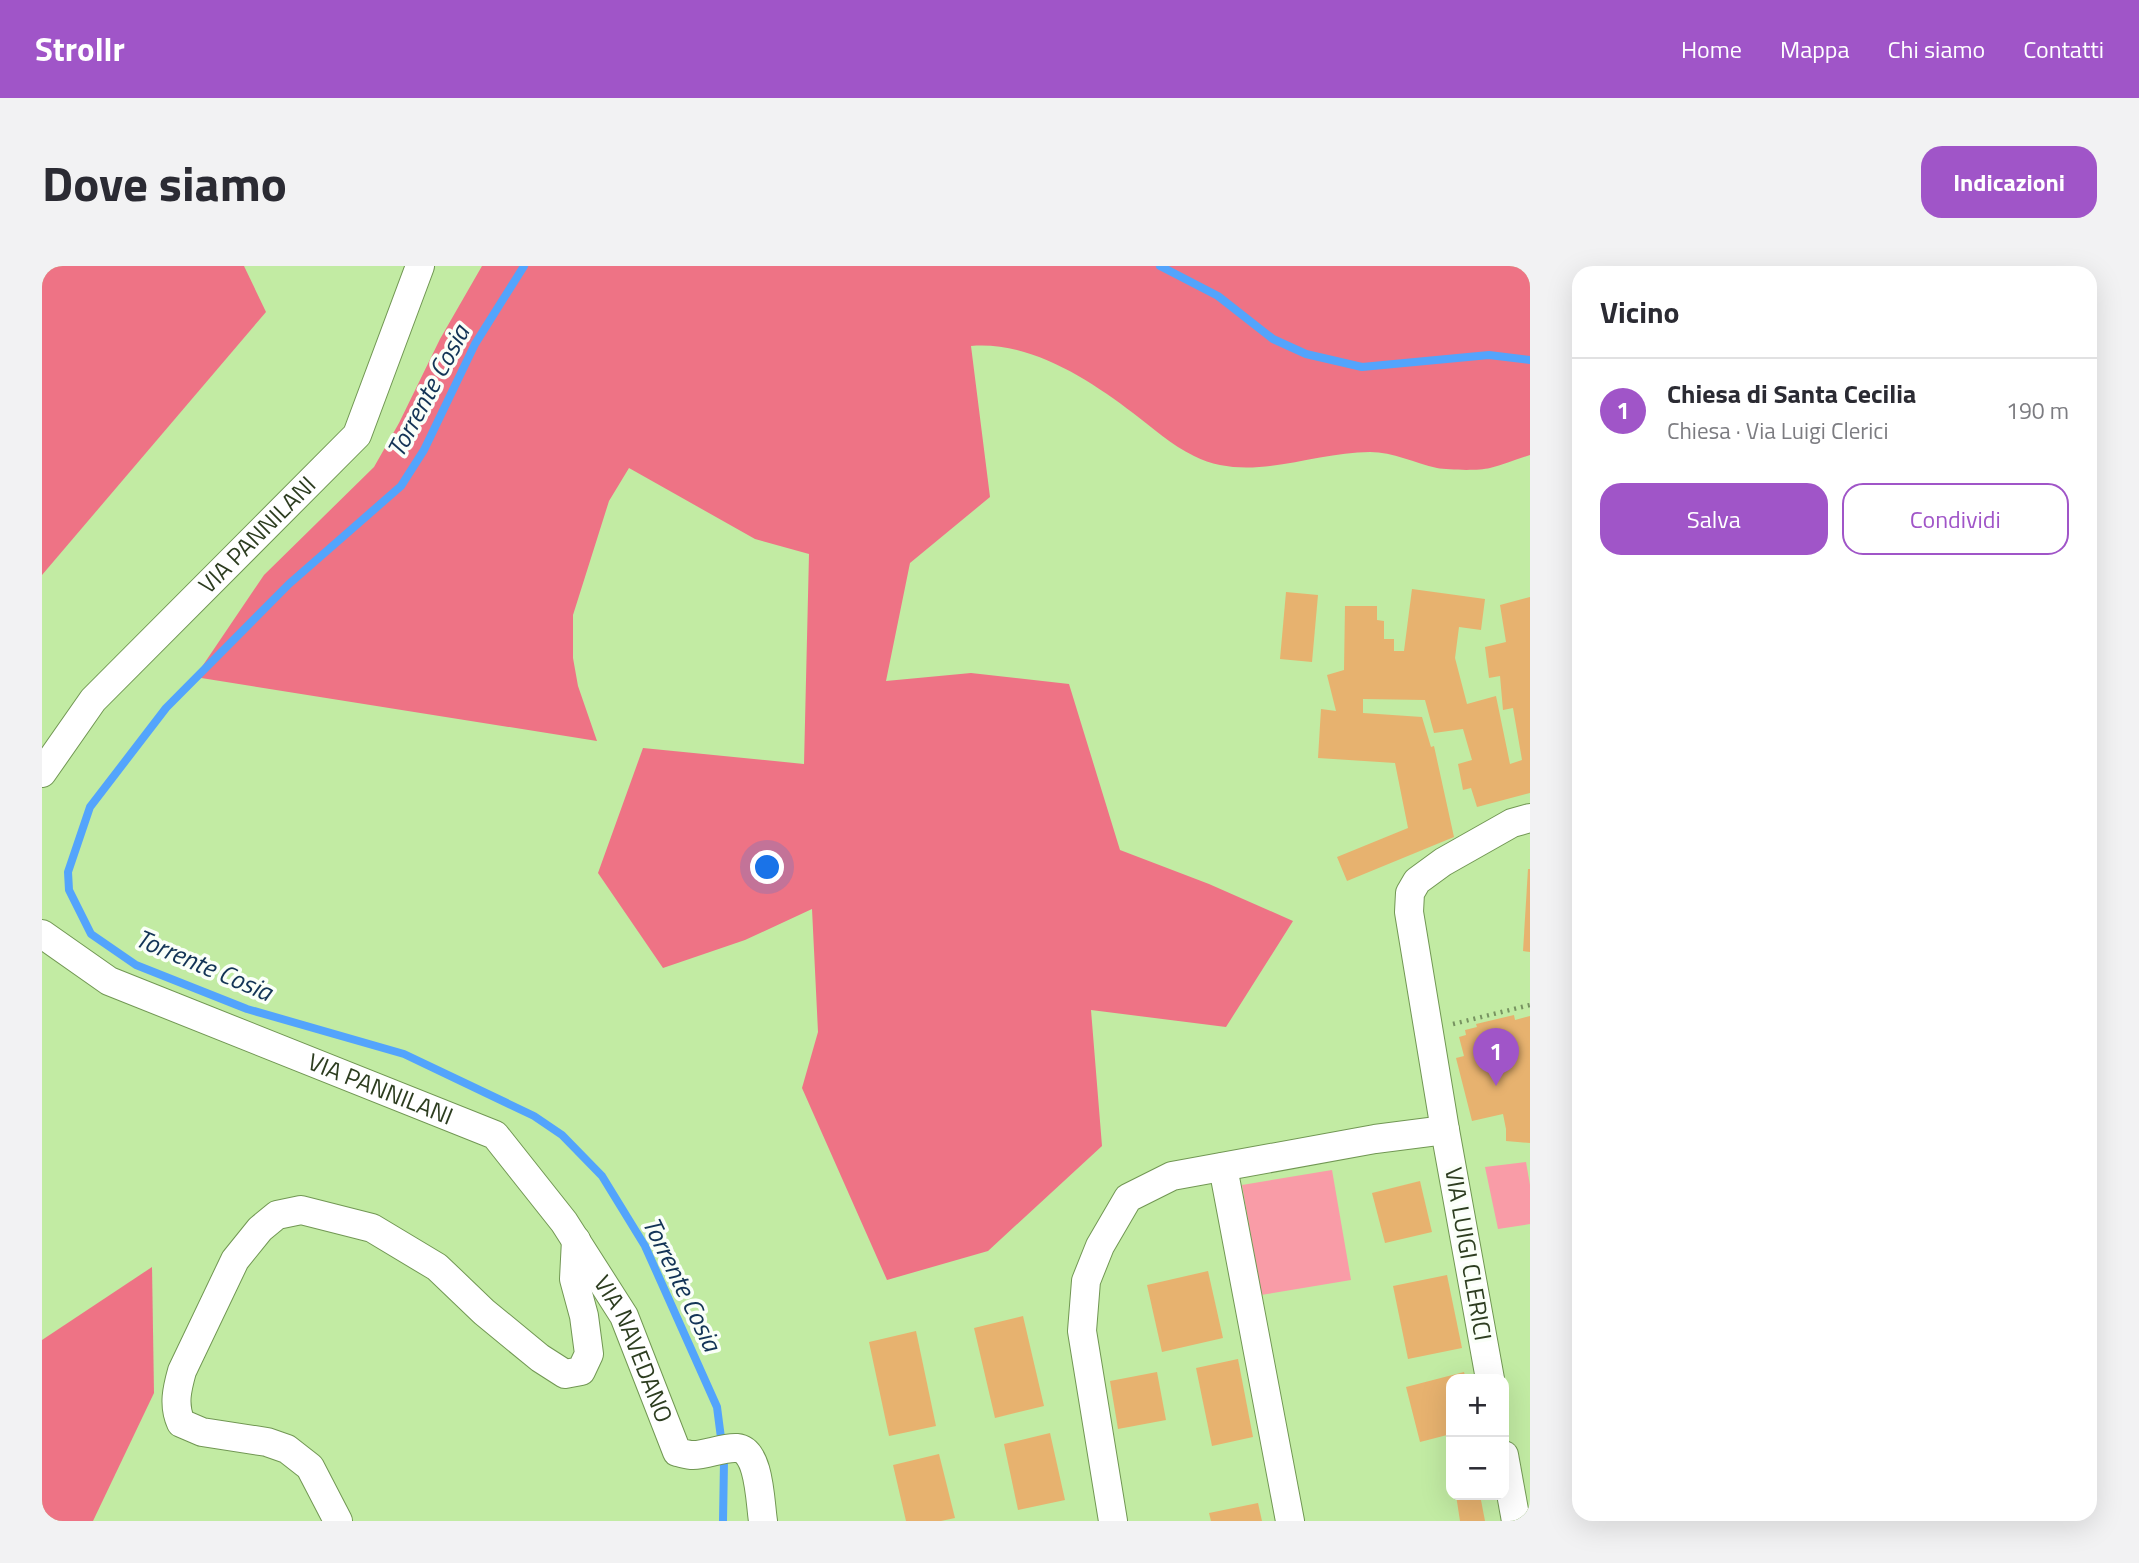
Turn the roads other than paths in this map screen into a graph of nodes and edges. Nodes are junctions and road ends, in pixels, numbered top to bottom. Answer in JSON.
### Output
{"nodes":[{"id":1,"x":419,"y":266,"type":"edge"},
{"id":2,"x":42,"y":774,"type":"edge"},
{"id":3,"x":1530,"y":818,"type":"edge"},
{"id":4,"x":42,"y":934,"type":"edge"},
{"id":5,"x":1445,"y":1130,"type":"junction"},
{"id":6,"x":495,"y":1135,"type":"joint"},
{"id":7,"x":1223,"y":1167,"type":"junction"},
{"id":8,"x":576,"y":1240,"type":"junction"},
{"id":9,"x":1489,"y":1374,"type":"edge"},
{"id":10,"x":1509,"y":1482,"type":"edge"},
{"id":11,"x":338,"y":1521,"type":"edge"},
{"id":12,"x":763,"y":1521,"type":"edge"},
{"id":13,"x":1113,"y":1521,"type":"edge"},
{"id":14,"x":1290,"y":1521,"type":"edge"},
{"id":15,"x":1516,"y":1521,"type":"edge"}],
"edges":[{"from":1,"to":2,"type":"street","name":"VIA PANNILANI"},
{"from":3,"to":5,"type":"street","name":"VIA LUIGI CLERICI"},
{"from":4,"to":6,"type":"street","name":"VIA PANNILANI"},
{"from":5,"to":7,"type":"street"},
{"from":5,"to":9,"type":"street","name":"VIA LUIGI CLERICI"},
{"from":6,"to":8,"type":"street","name":"VIA NAVEDANO"},
{"from":7,"to":13,"type":"street"},
{"from":7,"to":14,"type":"street"},
{"from":8,"to":11,"type":"street"},
{"from":8,"to":12,"type":"street","name":"VIA NAVEDANO"},
{"from":10,"to":15,"type":"street"}]}
